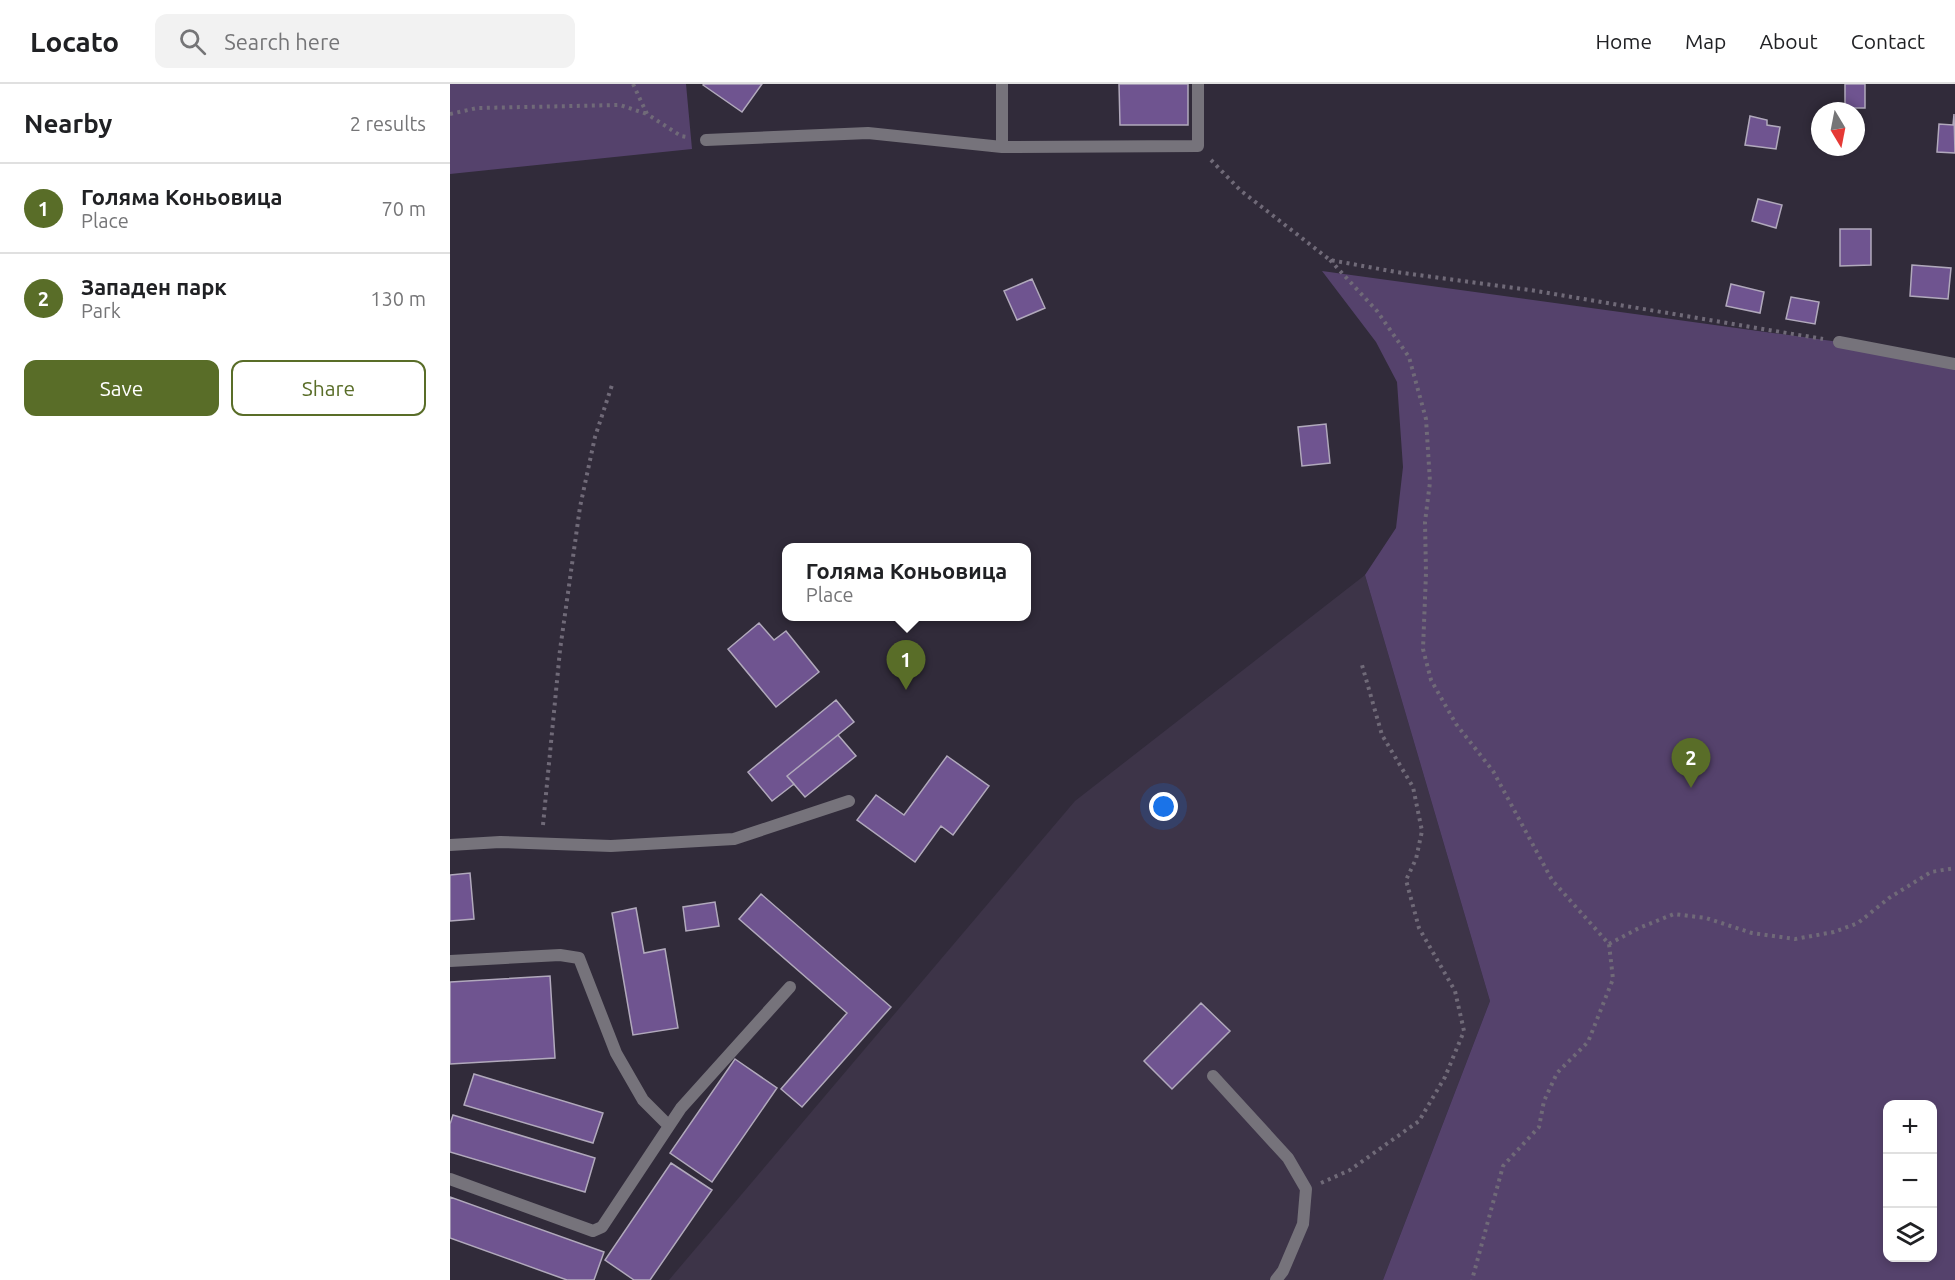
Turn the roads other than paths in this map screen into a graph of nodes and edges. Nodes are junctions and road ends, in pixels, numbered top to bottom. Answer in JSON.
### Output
{"nodes":[{"id":1,"x":1002,"y":84,"type":"edge"},
{"id":2,"x":1198,"y":84,"type":"edge"},
{"id":3,"x":706,"y":140,"type":"road end"},
{"id":4,"x":1002,"y":147,"type":"junction"},
{"id":5,"x":1839,"y":342,"type":"road end"},
{"id":6,"x":1955,"y":364,"type":"edge"},
{"id":7,"x":849,"y":801,"type":"dead end"},
{"id":8,"x":450,"y":845,"type":"edge"},
{"id":9,"x":450,"y":961,"type":"edge"},
{"id":10,"x":790,"y":987,"type":"dead end"},
{"id":11,"x":1213,"y":1076,"type":"dead end"},
{"id":12,"x":669,"y":1126,"type":"junction"},
{"id":13,"x":450,"y":1179,"type":"edge"},
{"id":14,"x":1276,"y":1280,"type":"edge"}],
"edges":[{"from":1,"to":4,"type":"street"},
{"from":2,"to":4,"type":"street"},
{"from":3,"to":4,"type":"street"},
{"from":5,"to":6,"type":"street"},
{"from":7,"to":8,"type":"street"},
{"from":9,"to":12,"type":"street"},
{"from":10,"to":12,"type":"street"},
{"from":11,"to":14,"type":"street"},
{"from":12,"to":13,"type":"street"}]}
